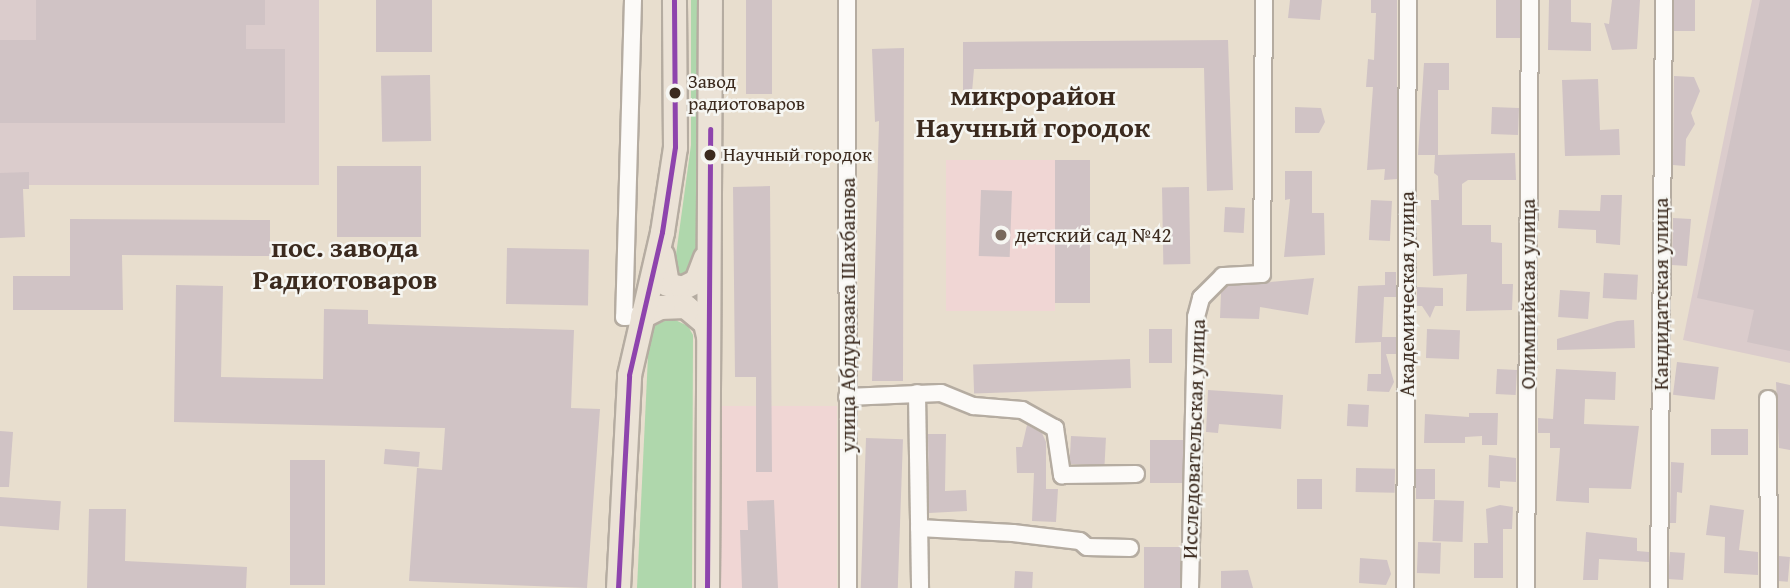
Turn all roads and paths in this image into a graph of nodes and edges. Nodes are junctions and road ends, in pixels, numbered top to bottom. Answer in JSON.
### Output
{"nodes":[{"id":1,"x":633,"y":0,"type":"edge"},
{"id":2,"x":674,"y":0,"type":"edge"},
{"id":3,"x":710,"y":0,"type":"edge"},
{"id":4,"x":847,"y":0,"type":"edge"},
{"id":5,"x":1264,"y":0,"type":"edge"},
{"id":6,"x":1408,"y":0,"type":"edge"},
{"id":7,"x":1530,"y":0,"type":"edge"},
{"id":8,"x":1664,"y":0,"type":"edge"},
{"id":9,"x":662,"y":232,"type":"junction"},
{"id":10,"x":709,"y":242,"type":"junction"},
{"id":11,"x":642,"y":316,"type":"junction"},
{"id":12,"x":709,"y":339,"type":"junction"},
{"id":13,"x":917,"y":393,"type":"junction"},
{"id":14,"x":847,"y":397,"type":"junction"},
{"id":15,"x":1768,"y":399,"type":"dead end"},
{"id":16,"x":1136,"y":474,"type":"dead end"},
{"id":17,"x":919,"y":528,"type":"junction"},
{"id":18,"x":1130,"y":548,"type":"dead end"},
{"id":19,"x":618,"y":588,"type":"edge"},
{"id":20,"x":707,"y":588,"type":"edge"},
{"id":21,"x":848,"y":588,"type":"edge"},
{"id":22,"x":920,"y":588,"type":"edge"},
{"id":23,"x":1190,"y":588,"type":"edge"},
{"id":24,"x":1405,"y":588,"type":"edge"},
{"id":25,"x":1526,"y":588,"type":"edge"},
{"id":26,"x":1658,"y":588,"type":"edge"},
{"id":27,"x":1769,"y":588,"type":"edge"}],
"edges":[{"from":1,"to":11,"type":"street"},
{"from":2,"to":9,"type":"highway"},
{"from":3,"to":10,"type":"highway"},
{"from":4,"to":14,"type":"street","name":"улица Абдуразака Шахбанова"},
{"from":5,"to":23,"type":"street","name":"Исследовательская улица"},
{"from":6,"to":24,"type":"street","name":"Академическая улица"},
{"from":7,"to":25,"type":"street","name":"Олимпийская улица"},
{"from":8,"to":26,"type":"street","name":"Кандидатская улица"},
{"from":9,"to":10,"type":"highway"},
{"from":9,"to":11,"type":"highway"},
{"from":10,"to":12,"type":"highway"},
{"from":11,"to":12,"type":"highway"},
{"from":11,"to":19,"type":"highway"},
{"from":12,"to":20,"type":"highway"},
{"from":13,"to":14,"type":"street"},
{"from":13,"to":16,"type":"street"},
{"from":13,"to":17,"type":"street"},
{"from":14,"to":21,"type":"street","name":"улица Абдуразака Шахбанова"},
{"from":15,"to":27,"type":"street"},
{"from":17,"to":18,"type":"street"},
{"from":17,"to":22,"type":"street"}]}
